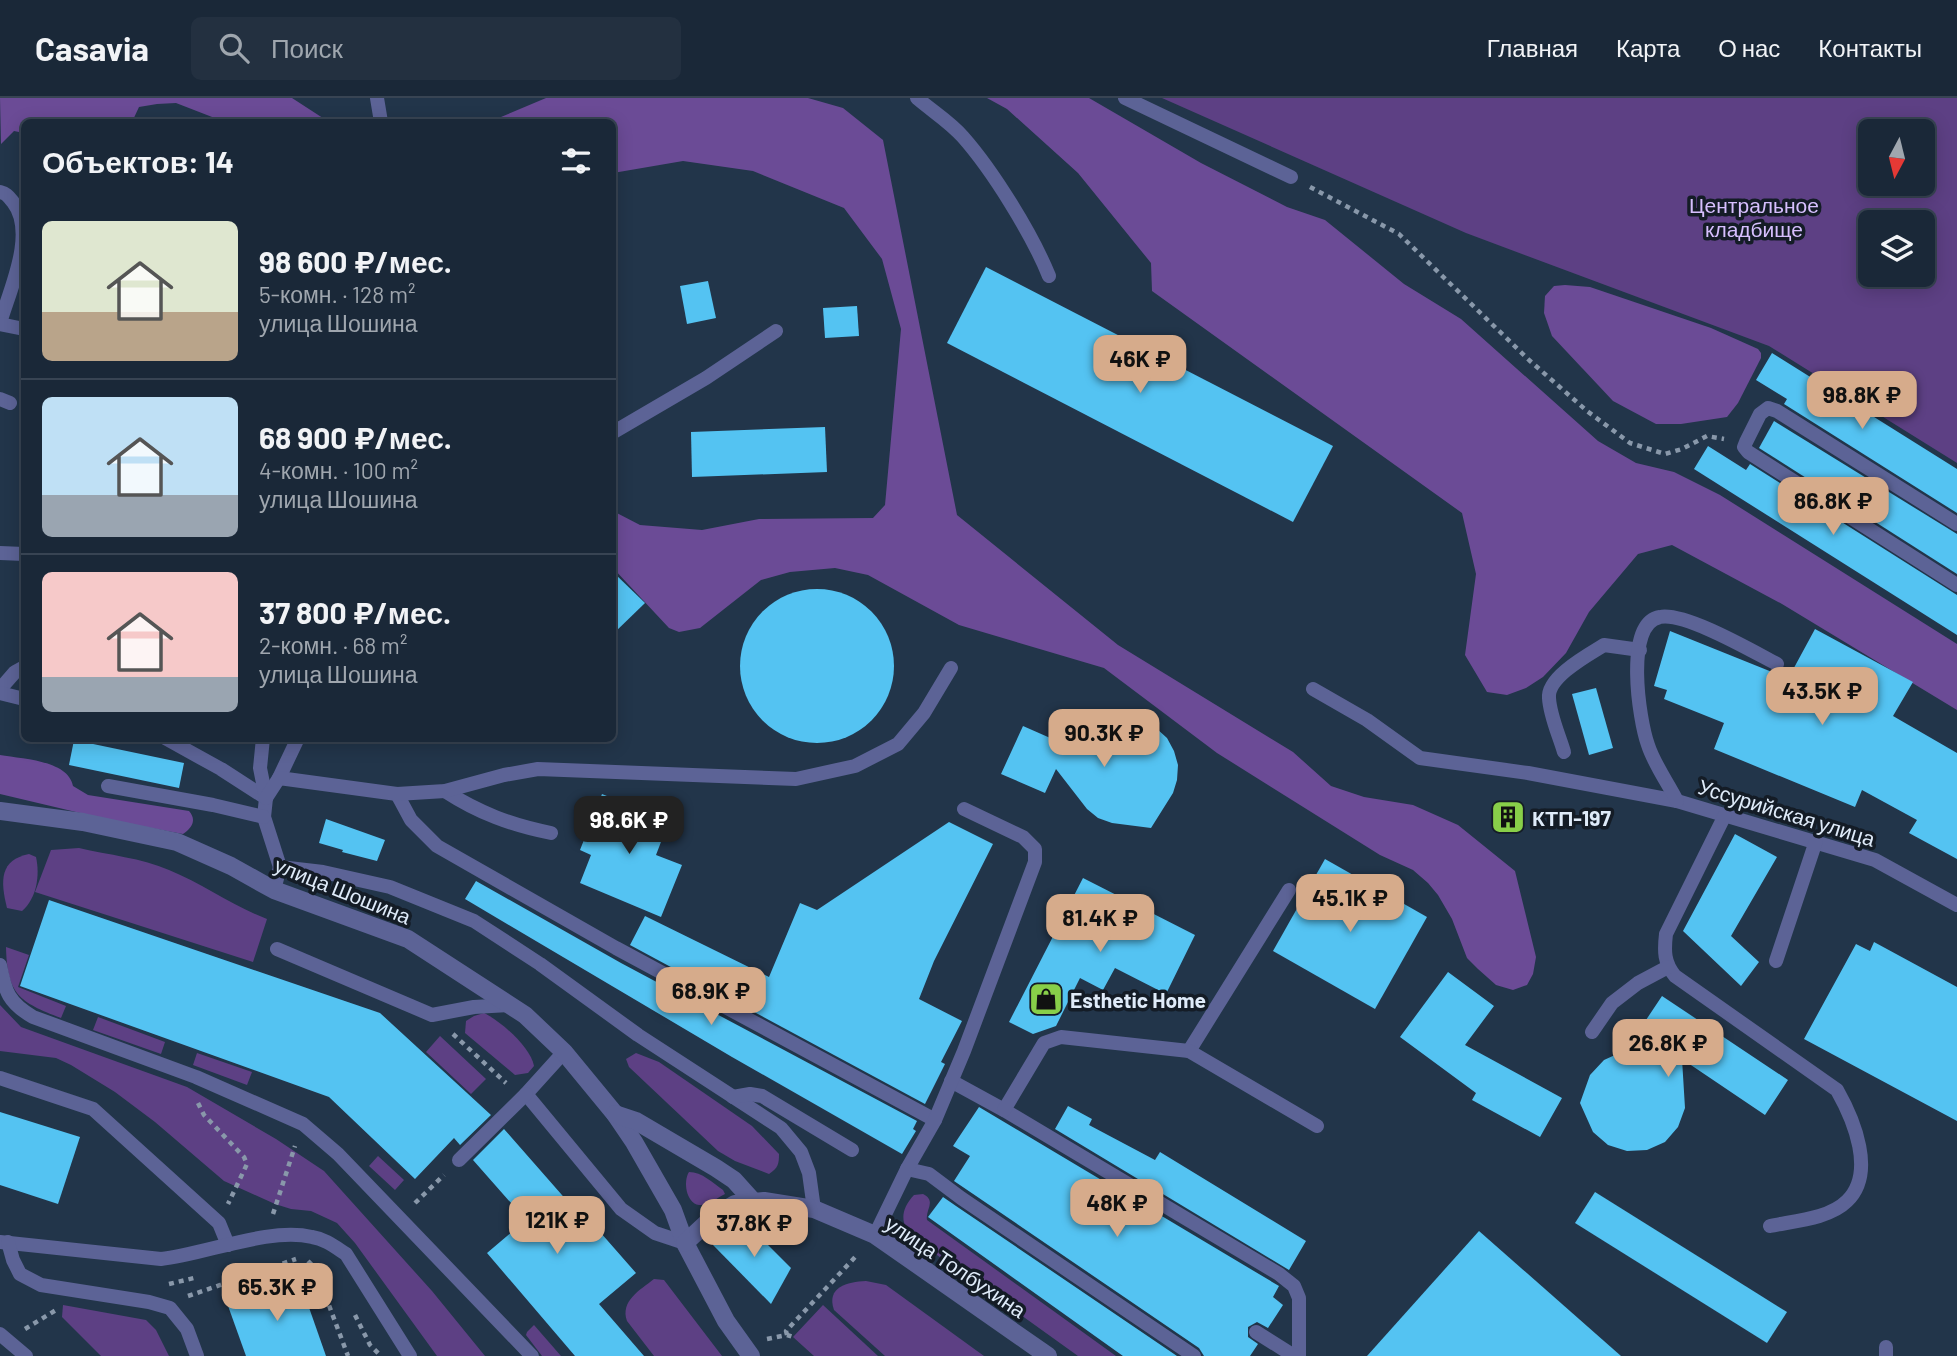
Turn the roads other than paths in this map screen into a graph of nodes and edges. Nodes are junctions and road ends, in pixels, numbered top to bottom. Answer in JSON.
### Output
{"nodes":[{"id":1,"x":377,"y":98,"type":"edge"},
{"id":2,"x":917,"y":98,"type":"edge"},
{"id":3,"x":1125,"y":98,"type":"edge"},
{"id":4,"x":380,"y":119,"type":"edge"},
{"id":5,"x":1291,"y":177,"type":"road end"},
{"id":6,"x":0,"y":192,"type":"edge"},
{"id":7,"x":21,"y":217,"type":"edge"},
{"id":8,"x":21,"y":251,"type":"edge"},
{"id":9,"x":1049,"y":276,"type":"dead end"},
{"id":10,"x":0,"y":324,"type":"edge"},
{"id":11,"x":21,"y":328,"type":"edge"},
{"id":12,"x":776,"y":331,"type":"dead end"},
{"id":13,"x":616,"y":431,"type":"edge"},
{"id":14,"x":1957,"y":524,"type":"edge"},
{"id":15,"x":0,"y":553,"type":"edge"},
{"id":16,"x":21,"y":554,"type":"edge"},
{"id":17,"x":1957,"y":586,"type":"edge"},
{"id":18,"x":1640,"y":650,"type":"junction"},
{"id":19,"x":1777,"y":664,"type":"dead end"},
{"id":20,"x":951,"y":668,"type":"dead end"},
{"id":21,"x":21,"y":669,"type":"edge"},
{"id":22,"x":1313,"y":689,"type":"dead end"},
{"id":23,"x":0,"y":691,"type":"edge"},
{"id":24,"x":21,"y":698,"type":"edge"},
{"id":25,"x":172,"y":742,"type":"edge"},
{"id":26,"x":263,"y":742,"type":"edge"},
{"id":27,"x":296,"y":742,"type":"edge"},
{"id":28,"x":1564,"y":752,"type":"dead end"},
{"id":29,"x":279,"y":778,"type":"junction"},
{"id":30,"x":108,"y":786,"type":"dead end"},
{"id":31,"x":445,"y":791,"type":"junction"},
{"id":32,"x":397,"y":794,"type":"junction"},
{"id":33,"x":266,"y":798,"type":"junction"},
{"id":34,"x":1677,"y":801,"type":"junction"},
{"id":35,"x":964,"y":809,"type":"dead end"},
{"id":36,"x":0,"y":811,"type":"edge"},
{"id":37,"x":1725,"y":815,"type":"junction"},
{"id":38,"x":264,"y":817,"type":"junction"},
{"id":39,"x":551,"y":833,"type":"dead end"},
{"id":40,"x":1816,"y":841,"type":"junction"},
{"id":41,"x":280,"y":867,"type":"junction"},
{"id":42,"x":274,"y":890,"type":"junction"},
{"id":43,"x":1289,"y":890,"type":"dead end"},
{"id":44,"x":1957,"y":905,"type":"edge"},
{"id":45,"x":277,"y":949,"type":"dead end"},
{"id":46,"x":1776,"y":961,"type":"dead end"},
{"id":47,"x":0,"y":965,"type":"edge"},
{"id":48,"x":1668,"y":967,"type":"junction"},
{"id":49,"x":509,"y":1004,"type":"junction"},
{"id":50,"x":1592,"y":1032,"type":"dead end"},
{"id":51,"x":1189,"y":1051,"type":"junction"},
{"id":52,"x":564,"y":1052,"type":"junction"},
{"id":53,"x":0,"y":1078,"type":"edge"},
{"id":54,"x":951,"y":1081,"type":"junction"},
{"id":55,"x":524,"y":1096,"type":"junction"},
{"id":56,"x":733,"y":1097,"type":"junction"},
{"id":57,"x":1004,"y":1110,"type":"junction"},
{"id":58,"x":615,"y":1114,"type":"junction"},
{"id":59,"x":934,"y":1120,"type":"junction"},
{"id":60,"x":1317,"y":1126,"type":"dead end"},
{"id":61,"x":852,"y":1150,"type":"dead end"},
{"id":62,"x":459,"y":1160,"type":"dead end"},
{"id":63,"x":907,"y":1169,"type":"junction"},
{"id":64,"x":752,"y":1200,"type":"junction"},
{"id":65,"x":814,"y":1209,"type":"junction"},
{"id":66,"x":1770,"y":1226,"type":"dead end"},
{"id":67,"x":875,"y":1236,"type":"junction"},
{"id":68,"x":4,"y":1242,"type":"edge"},
{"id":69,"x":685,"y":1243,"type":"junction"},
{"id":70,"x":228,"y":1245,"type":"junction"},
{"id":71,"x":1256,"y":1332,"type":"dead end"},
{"id":72,"x":3,"y":1337,"type":"edge"},
{"id":73,"x":26,"y":1356,"type":"edge"},
{"id":74,"x":197,"y":1356,"type":"edge"},
{"id":75,"x":410,"y":1356,"type":"edge"},
{"id":76,"x":532,"y":1356,"type":"edge"},
{"id":77,"x":751,"y":1356,"type":"edge"},
{"id":78,"x":1048,"y":1356,"type":"edge"},
{"id":79,"x":1194,"y":1356,"type":"edge"},
{"id":80,"x":1297,"y":1356,"type":"edge"}],
"edges":[{"from":1,"to":4,"type":"lane"},
{"from":2,"to":9,"type":"lane"},
{"from":3,"to":5,"type":"lane"},
{"from":6,"to":7,"type":"lane"},
{"from":8,"to":10,"type":"lane"},
{"from":10,"to":11,"type":"lane"},
{"from":12,"to":13,"type":"lane"},
{"from":14,"to":17,"type":"lane"},
{"from":15,"to":16,"type":"lane"},
{"from":18,"to":19,"type":"lane"},
{"from":18,"to":28,"type":"lane"},
{"from":18,"to":34,"type":"lane"},
{"from":20,"to":31,"type":"lane"},
{"from":21,"to":23,"type":"lane"},
{"from":22,"to":34,"type":"lane","name":"Уссурийская улица"},
{"from":23,"to":24,"type":"lane"},
{"from":25,"to":33,"type":"lane"},
{"from":26,"to":33,"type":"lane"},
{"from":27,"to":29,"type":"lane"},
{"from":29,"to":32,"type":"lane"},
{"from":29,"to":33,"type":"lane"},
{"from":30,"to":38,"type":"lane"},
{"from":31,"to":32,"type":"lane"},
{"from":31,"to":39,"type":"lane"},
{"from":32,"to":59,"type":"lane"},
{"from":33,"to":38,"type":"lane"},
{"from":34,"to":37,"type":"lane","name":"Уссурийская улица"},
{"from":35,"to":54,"type":"lane"},
{"from":36,"to":42,"type":"street","name":"улица Шошина"},
{"from":37,"to":40,"type":"lane","name":"Уссурийская улица"},
{"from":37,"to":48,"type":"lane"},
{"from":38,"to":41,"type":"lane"},
{"from":40,"to":44,"type":"lane","name":"Уссурийская улица"},
{"from":40,"to":46,"type":"lane"},
{"from":41,"to":42,"type":"lane"},
{"from":41,"to":56,"type":"lane"},
{"from":42,"to":49,"type":"street","name":"улица Шошина"},
{"from":43,"to":51,"type":"lane"},
{"from":45,"to":49,"type":"lane"},
{"from":47,"to":76,"type":"lane"},
{"from":48,"to":50,"type":"lane"},
{"from":48,"to":66,"type":"lane"},
{"from":49,"to":52,"type":"street","name":"улица Шошина"},
{"from":51,"to":57,"type":"lane"},
{"from":51,"to":60,"type":"lane"},
{"from":52,"to":55,"type":"lane"},
{"from":52,"to":58,"type":"street","name":"улица Шошина"},
{"from":53,"to":70,"type":"lane"},
{"from":54,"to":57,"type":"lane"},
{"from":54,"to":59,"type":"lane"},
{"from":55,"to":62,"type":"lane"},
{"from":55,"to":69,"type":"lane"},
{"from":56,"to":61,"type":"lane"},
{"from":56,"to":65,"type":"lane"},
{"from":57,"to":80,"type":"lane"},
{"from":58,"to":64,"type":"street","name":"улица Шошина"},
{"from":58,"to":69,"type":"street","name":"улица Шошина"},
{"from":59,"to":63,"type":"lane"},
{"from":63,"to":67,"type":"lane"},
{"from":63,"to":79,"type":"lane"},
{"from":64,"to":65,"type":"street","name":"улица Толбухина"},
{"from":64,"to":69,"type":"street","name":"улица Толбухина"},
{"from":65,"to":67,"type":"street","name":"улица Толбухина"},
{"from":67,"to":78,"type":"street","name":"улица Толбухина"},
{"from":68,"to":70,"type":"lane"},
{"from":68,"to":74,"type":"lane"},
{"from":69,"to":77,"type":"street","name":"улица Шошина"},
{"from":70,"to":75,"type":"lane"},
{"from":71,"to":80,"type":"lane"},
{"from":72,"to":73,"type":"lane"}]}
